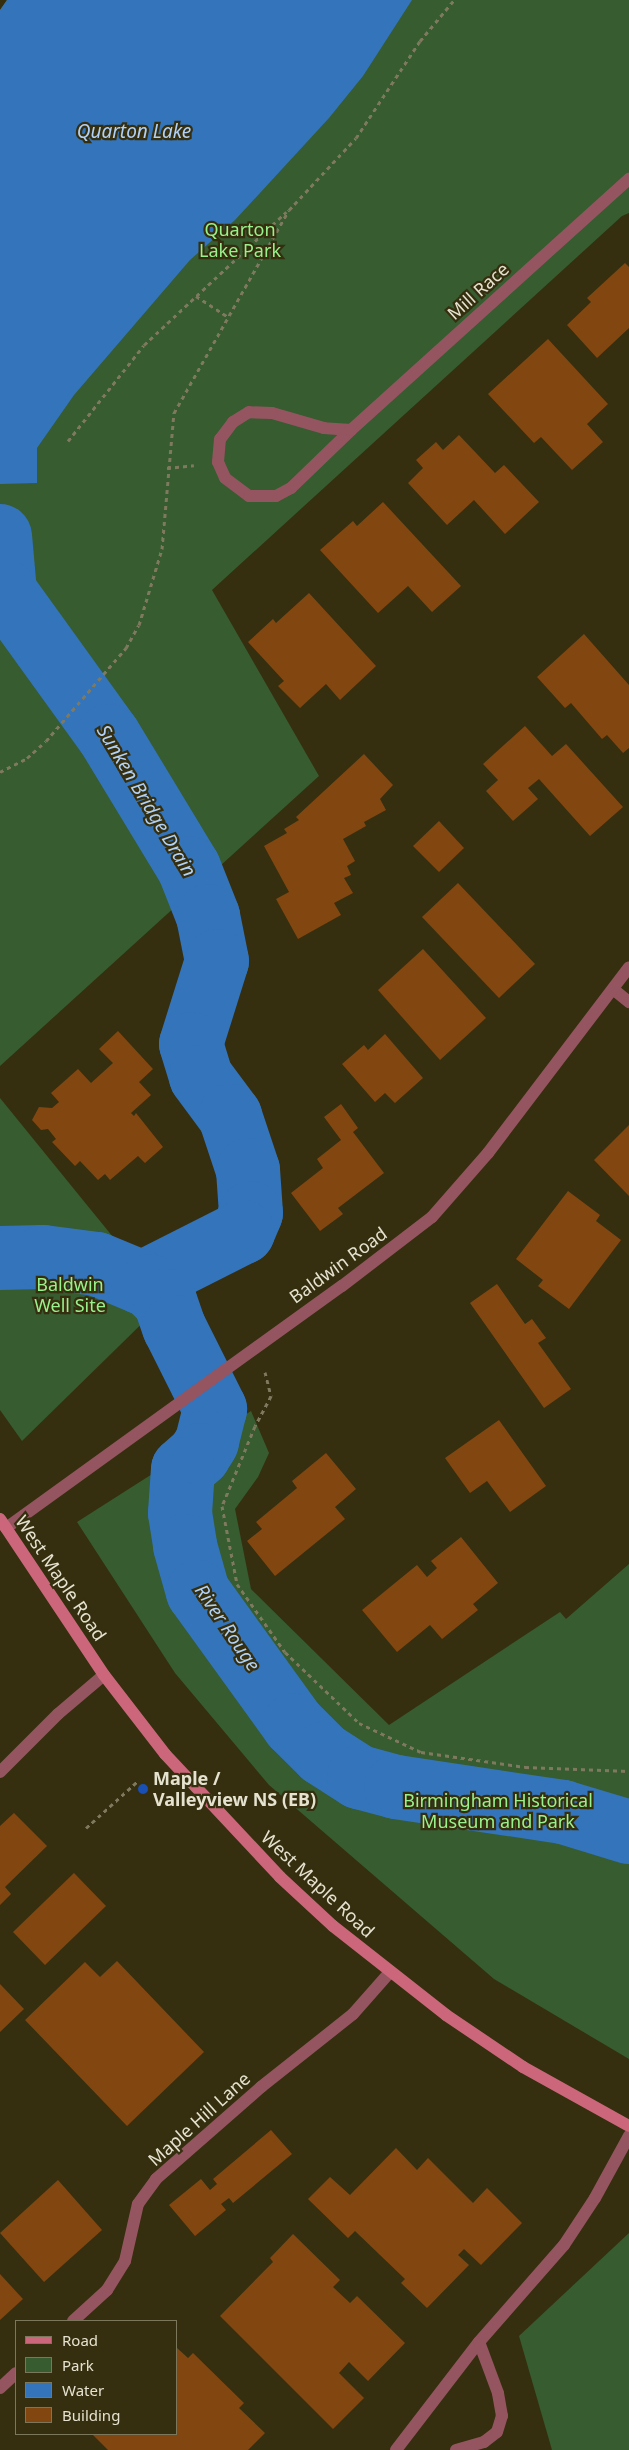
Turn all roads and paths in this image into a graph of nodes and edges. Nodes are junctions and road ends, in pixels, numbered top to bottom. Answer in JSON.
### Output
{"nodes":[{"id":1,"x":454,"y":0,"type":"edge"},
{"id":2,"x":629,"y":179,"type":"edge"},
{"id":3,"x":289,"y":210,"type":"junction"},
{"id":4,"x":196,"y":296,"type":"junction"},
{"id":5,"x":228,"y":316,"type":"junction"},
{"id":6,"x":351,"y":430,"type":"junction"},
{"id":7,"x":68,"y":441,"type":"dead end"},
{"id":8,"x":0,"y":772,"type":"edge"},
{"id":9,"x":629,"y":967,"type":"edge"},
{"id":10,"x":613,"y":989,"type":"junction"},
{"id":11,"x":629,"y":1002,"type":"edge"},
{"id":12,"x":263,"y":1367,"type":"dead end"},
{"id":13,"x":3,"y":1523,"type":"edge"},
{"id":14,"x":104,"y":1675,"type":"junction"},
{"id":15,"x":629,"y":1771,"type":"edge"},
{"id":16,"x":0,"y":1772,"type":"edge"},
{"id":17,"x":139,"y":1780,"type":"dead end"},
{"id":18,"x":86,"y":1828,"type":"dead end"},
{"id":19,"x":390,"y":1972,"type":"junction"},
{"id":20,"x":629,"y":2126,"type":"edge"},
{"id":21,"x":629,"y":2136,"type":"edge"},
{"id":22,"x":74,"y":2320,"type":"edge"},
{"id":23,"x":480,"y":2342,"type":"junction"},
{"id":24,"x":15,"y":2374,"type":"edge"},
{"id":25,"x":0,"y":2388,"type":"edge"},
{"id":26,"x":396,"y":2450,"type":"edge"},
{"id":27,"x":456,"y":2450,"type":"edge"}],
"edges":[{"from":1,"to":3,"type":"path"},
{"from":2,"to":6,"type":"street","name":"Mill Race"},
{"from":3,"to":4,"type":"path"},
{"from":3,"to":5,"type":"path"},
{"from":4,"to":5,"type":"path"},
{"from":4,"to":7,"type":"path"},
{"from":5,"to":8,"type":"path"},
{"from":6,"to":6,"type":"street","name":"Mill Race"},
{"from":9,"to":10,"type":"street","name":"Baldwin Road"},
{"from":10,"to":11,"type":"street"},
{"from":10,"to":13,"type":"street","name":"Baldwin Road"},
{"from":12,"to":15,"type":"path"},
{"from":13,"to":14,"type":"main road","name":"West Maple Road"},
{"from":14,"to":16,"type":"street"},
{"from":14,"to":19,"type":"main road","name":"West Maple Road"},
{"from":17,"to":18,"type":"path"},
{"from":19,"to":20,"type":"main road","name":"West Maple Road"},
{"from":19,"to":22,"type":"street","name":"Maple Hill Lane"},
{"from":21,"to":23,"type":"street"},
{"from":23,"to":26,"type":"street"},
{"from":23,"to":27,"type":"street"},
{"from":24,"to":25,"type":"street"}]}
